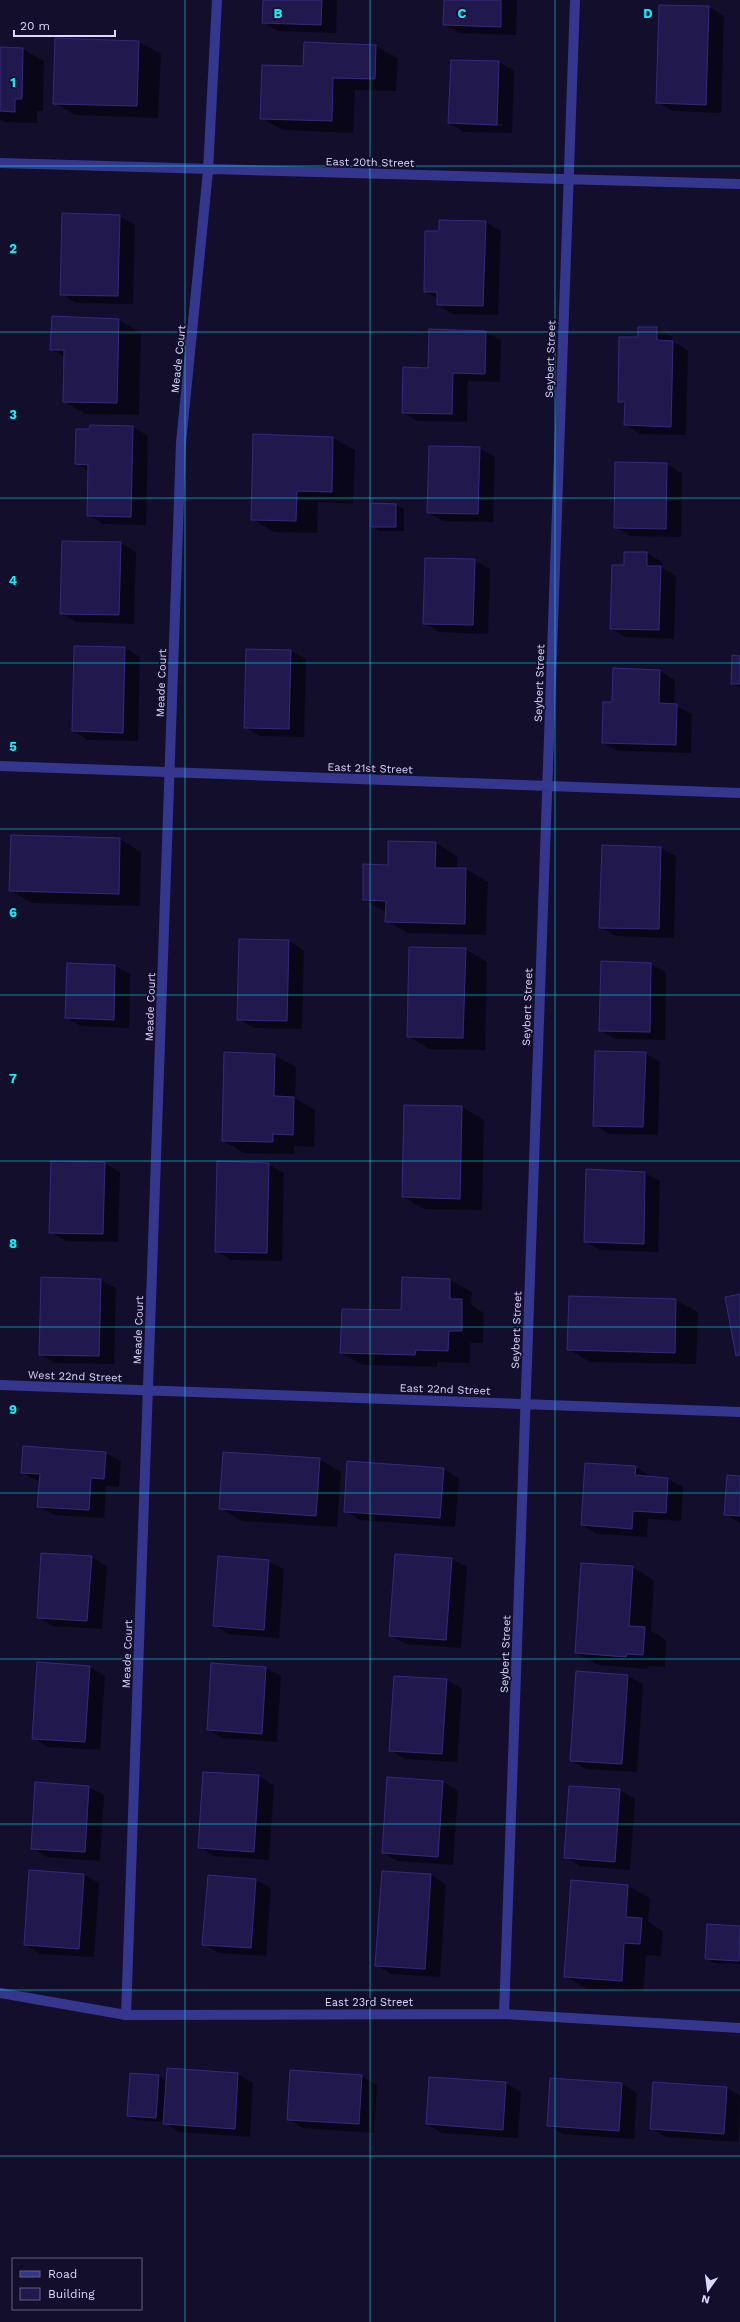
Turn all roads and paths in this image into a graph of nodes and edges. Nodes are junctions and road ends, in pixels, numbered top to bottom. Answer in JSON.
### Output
{"nodes":[{"id":1,"x":217,"y":0,"type":"edge"},
{"id":2,"x":575,"y":0,"type":"edge"},
{"id":3,"x":0,"y":163,"type":"edge"},
{"id":4,"x":208,"y":171,"type":"junction"},
{"id":5,"x":569,"y":178,"type":"junction"},
{"id":6,"x":740,"y":184,"type":"edge"},
{"id":7,"x":0,"y":766,"type":"edge"},
{"id":8,"x":170,"y":772,"type":"junction"},
{"id":9,"x":547,"y":786,"type":"junction"},
{"id":10,"x":740,"y":793,"type":"edge"},
{"id":11,"x":0,"y":1385,"type":"edge"},
{"id":12,"x":148,"y":1390,"type":"junction"},
{"id":13,"x":526,"y":1404,"type":"junction"},
{"id":14,"x":740,"y":1412,"type":"edge"},
{"id":15,"x":0,"y":1993,"type":"edge"},
{"id":16,"x":504,"y":2014,"type":"junction"},
{"id":17,"x":126,"y":2015,"type":"junction"},
{"id":18,"x":740,"y":2028,"type":"edge"}],
"edges":[{"from":1,"to":4,"type":"street","name":"Meade Court"},
{"from":2,"to":5,"type":"street","name":"Seybert Street"},
{"from":3,"to":4,"type":"street","name":"East 20th Street"},
{"from":4,"to":5,"type":"street","name":"East 20th Street"},
{"from":4,"to":8,"type":"street","name":"Meade Court"},
{"from":5,"to":6,"type":"street","name":"East 20th Street"},
{"from":5,"to":9,"type":"street","name":"Seybert Street"},
{"from":7,"to":8,"type":"street","name":"East 21st Street"},
{"from":8,"to":9,"type":"street","name":"East 21st Street"},
{"from":8,"to":12,"type":"street","name":"Meade Court"},
{"from":9,"to":10,"type":"street","name":"East 21st Street"},
{"from":9,"to":13,"type":"street","name":"Seybert Street"},
{"from":11,"to":12,"type":"street","name":"West 22nd Street"},
{"from":12,"to":13,"type":"street","name":"East 22nd Street"},
{"from":12,"to":17,"type":"street","name":"Meade Court"},
{"from":13,"to":14,"type":"street","name":"East 22nd Street"},
{"from":13,"to":16,"type":"street","name":"Seybert Street"},
{"from":15,"to":17,"type":"street","name":"East 23rd Street"},
{"from":16,"to":17,"type":"street","name":"East 23rd Street"},
{"from":16,"to":18,"type":"street","name":"East 23rd Street"}]}
